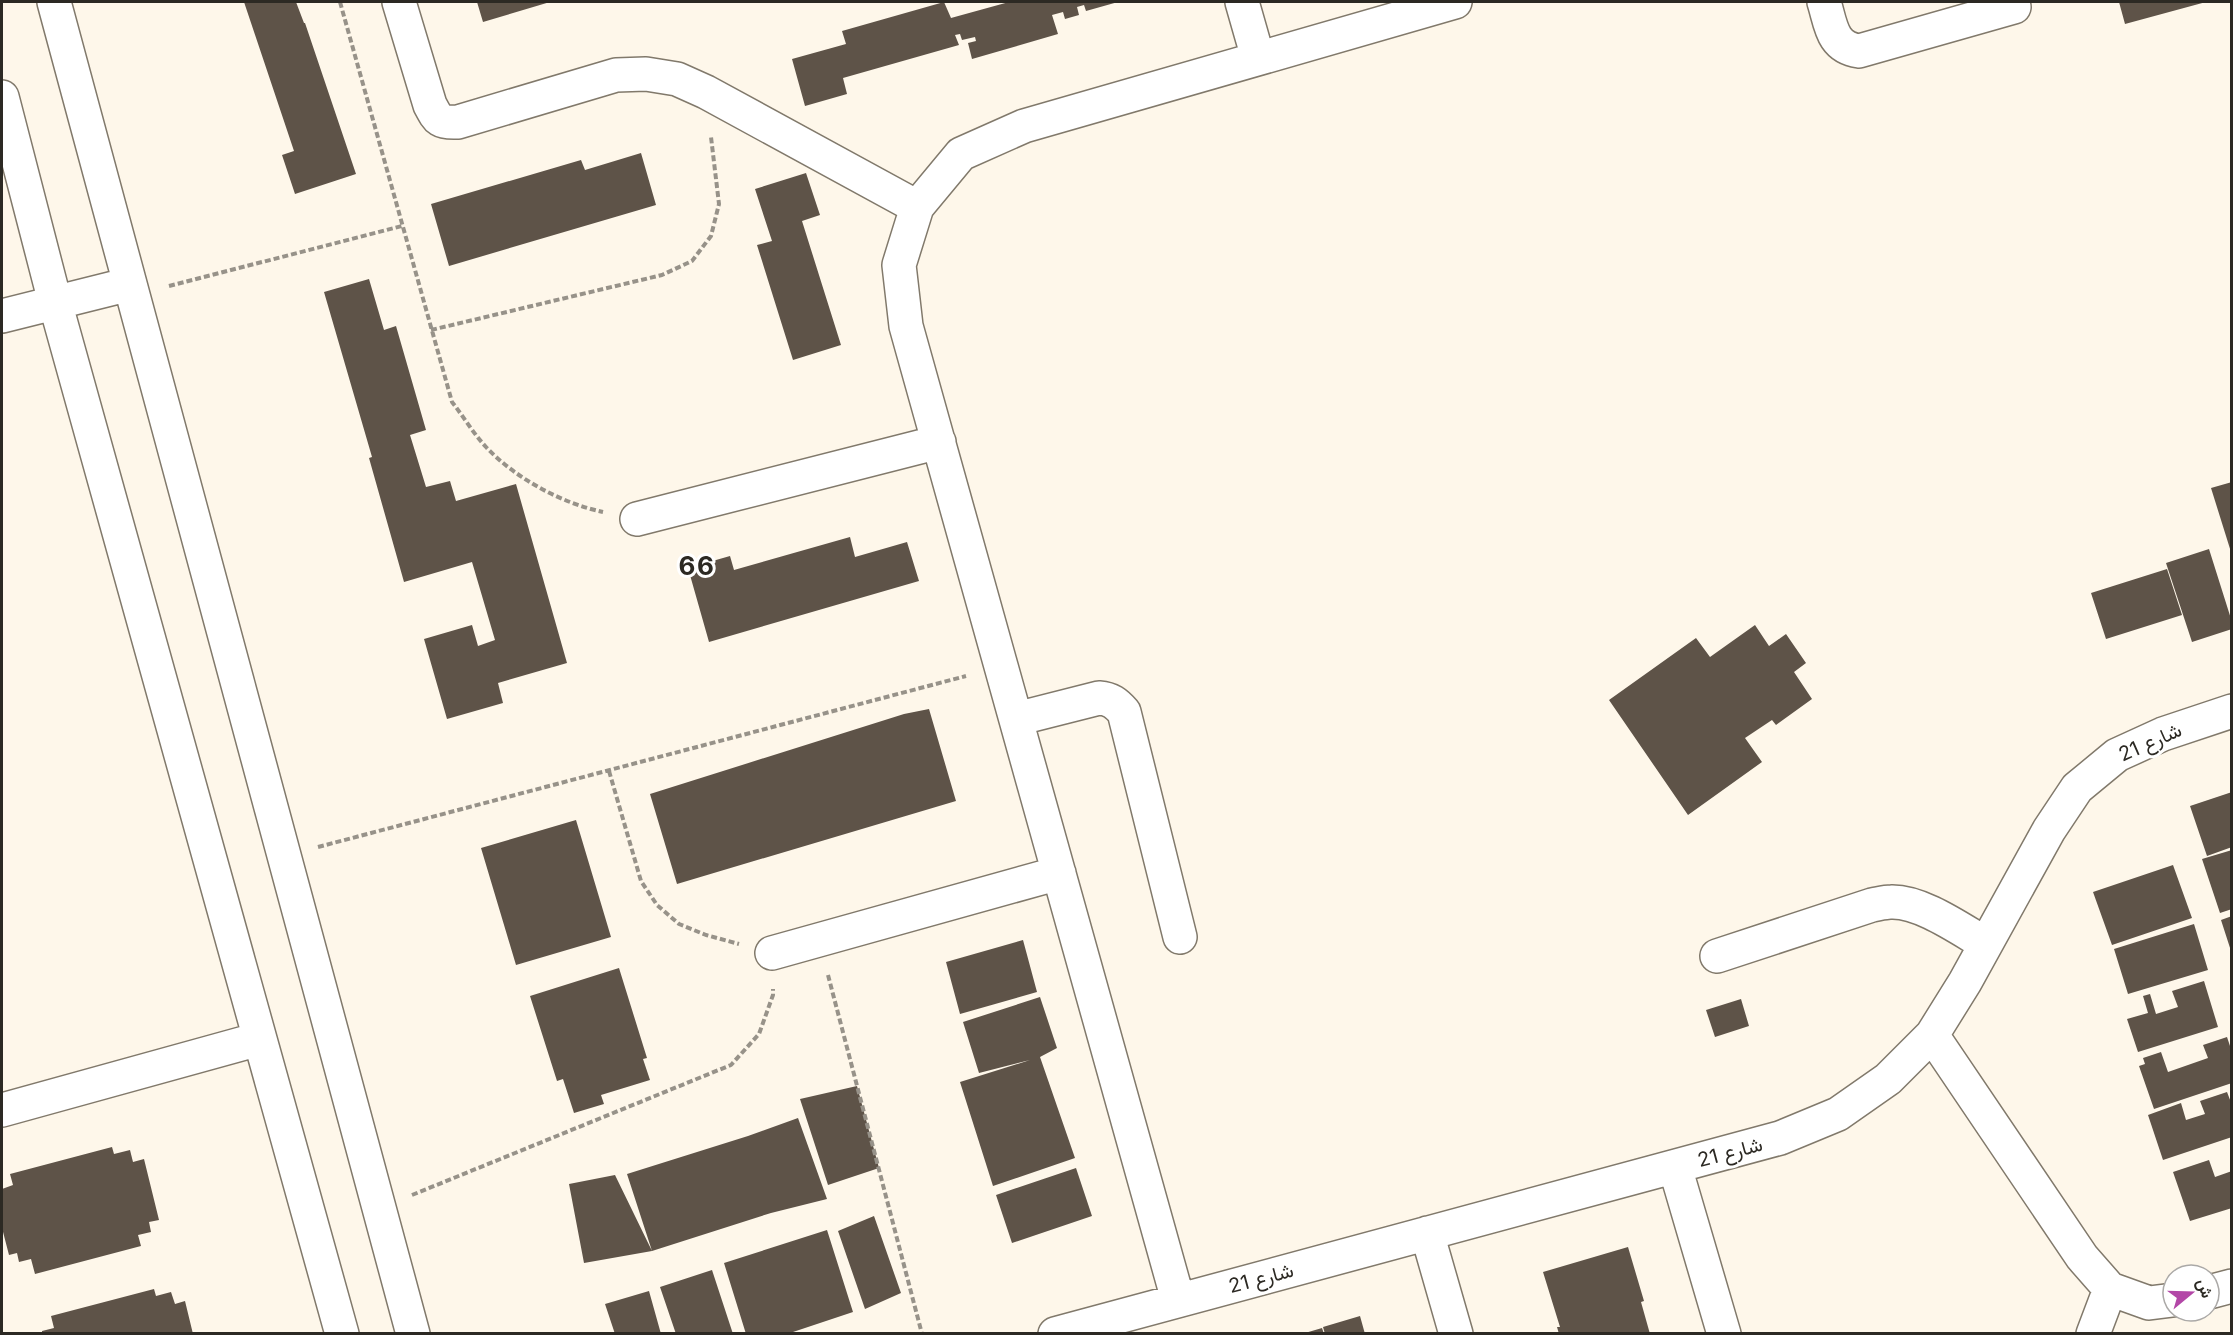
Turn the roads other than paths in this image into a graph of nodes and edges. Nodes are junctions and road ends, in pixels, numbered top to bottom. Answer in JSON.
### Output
{"nodes":[{"id":1,"x":54,"y":2,"type":"edge"},
{"id":2,"x":399,"y":2,"type":"edge"},
{"id":3,"x":1242,"y":2,"type":"edge"},
{"id":4,"x":1455,"y":2,"type":"edge"},
{"id":5,"x":1824,"y":2,"type":"edge"},
{"id":6,"x":2014,"y":7,"type":"dead end"},
{"id":7,"x":1258,"y":58,"type":"junction"},
{"id":8,"x":2,"y":97,"type":"edge"},
{"id":9,"x":916,"y":207,"type":"junction"},
{"id":10,"x":131,"y":290,"type":"junction"},
{"id":11,"x":55,"y":302,"type":"junction"},
{"id":12,"x":2,"y":316,"type":"edge"},
{"id":13,"x":939,"y":442,"type":"junction"},
{"id":14,"x":638,"y":519,"type":"road end"},
{"id":15,"x":2232,"y":711,"type":"edge"},
{"id":16,"x":1016,"y":719,"type":"junction"},
{"id":17,"x":1059,"y":873,"type":"junction"},
{"id":18,"x":1180,"y":937,"type":"dead end"},
{"id":19,"x":1986,"y":944,"type":"junction"},
{"id":20,"x":772,"y":953,"type":"road end"},
{"id":21,"x":1717,"y":956,"type":"dead end"},
{"id":22,"x":1932,"y":1035,"type":"junction"},
{"id":23,"x":259,"y":1039,"type":"junction"},
{"id":24,"x":2,"y":1110,"type":"edge"},
{"id":25,"x":1675,"y":1167,"type":"junction"},
{"id":26,"x":1427,"y":1233,"type":"junction"},
{"id":27,"x":2110,"y":1288,"type":"junction"},
{"id":28,"x":1178,"y":1300,"type":"junction"},
{"id":29,"x":2161,"y":1302,"type":"edge"},
{"id":30,"x":342,"y":1334,"type":"edge"},
{"id":31,"x":413,"y":1334,"type":"edge"},
{"id":32,"x":1055,"y":1334,"type":"edge"},
{"id":33,"x":1456,"y":1334,"type":"edge"},
{"id":34,"x":1724,"y":1334,"type":"edge"},
{"id":35,"x":2093,"y":1334,"type":"edge"}],
"edges":[{"from":1,"to":10,"type":"street"},
{"from":2,"to":9,"type":"street"},
{"from":3,"to":7,"type":"street"},
{"from":4,"to":7,"type":"street"},
{"from":5,"to":6,"type":"street"},
{"from":7,"to":9,"type":"street"},
{"from":8,"to":11,"type":"street"},
{"from":9,"to":13,"type":"street"},
{"from":10,"to":11,"type":"street"},
{"from":10,"to":31,"type":"street"},
{"from":11,"to":12,"type":"street"},
{"from":11,"to":23,"type":"street"},
{"from":13,"to":14,"type":"street"},
{"from":13,"to":16,"type":"street"},
{"from":15,"to":19,"type":"street","name":"شارع 21"},
{"from":16,"to":17,"type":"street"},
{"from":16,"to":18,"type":"street"},
{"from":17,"to":20,"type":"street"},
{"from":17,"to":28,"type":"street"},
{"from":19,"to":21,"type":"street"},
{"from":19,"to":22,"type":"street","name":"شارع 21"},
{"from":22,"to":25,"type":"street","name":"شارع 21"},
{"from":22,"to":27,"type":"street"},
{"from":23,"to":24,"type":"street"},
{"from":23,"to":30,"type":"street"},
{"from":25,"to":26,"type":"street","name":"شارع 21"},
{"from":25,"to":34,"type":"street"},
{"from":26,"to":28,"type":"street","name":"شارع 21"},
{"from":26,"to":33,"type":"street"},
{"from":27,"to":29,"type":"street"},
{"from":27,"to":35,"type":"street"},
{"from":28,"to":32,"type":"street","name":"شارع 21"}]}
